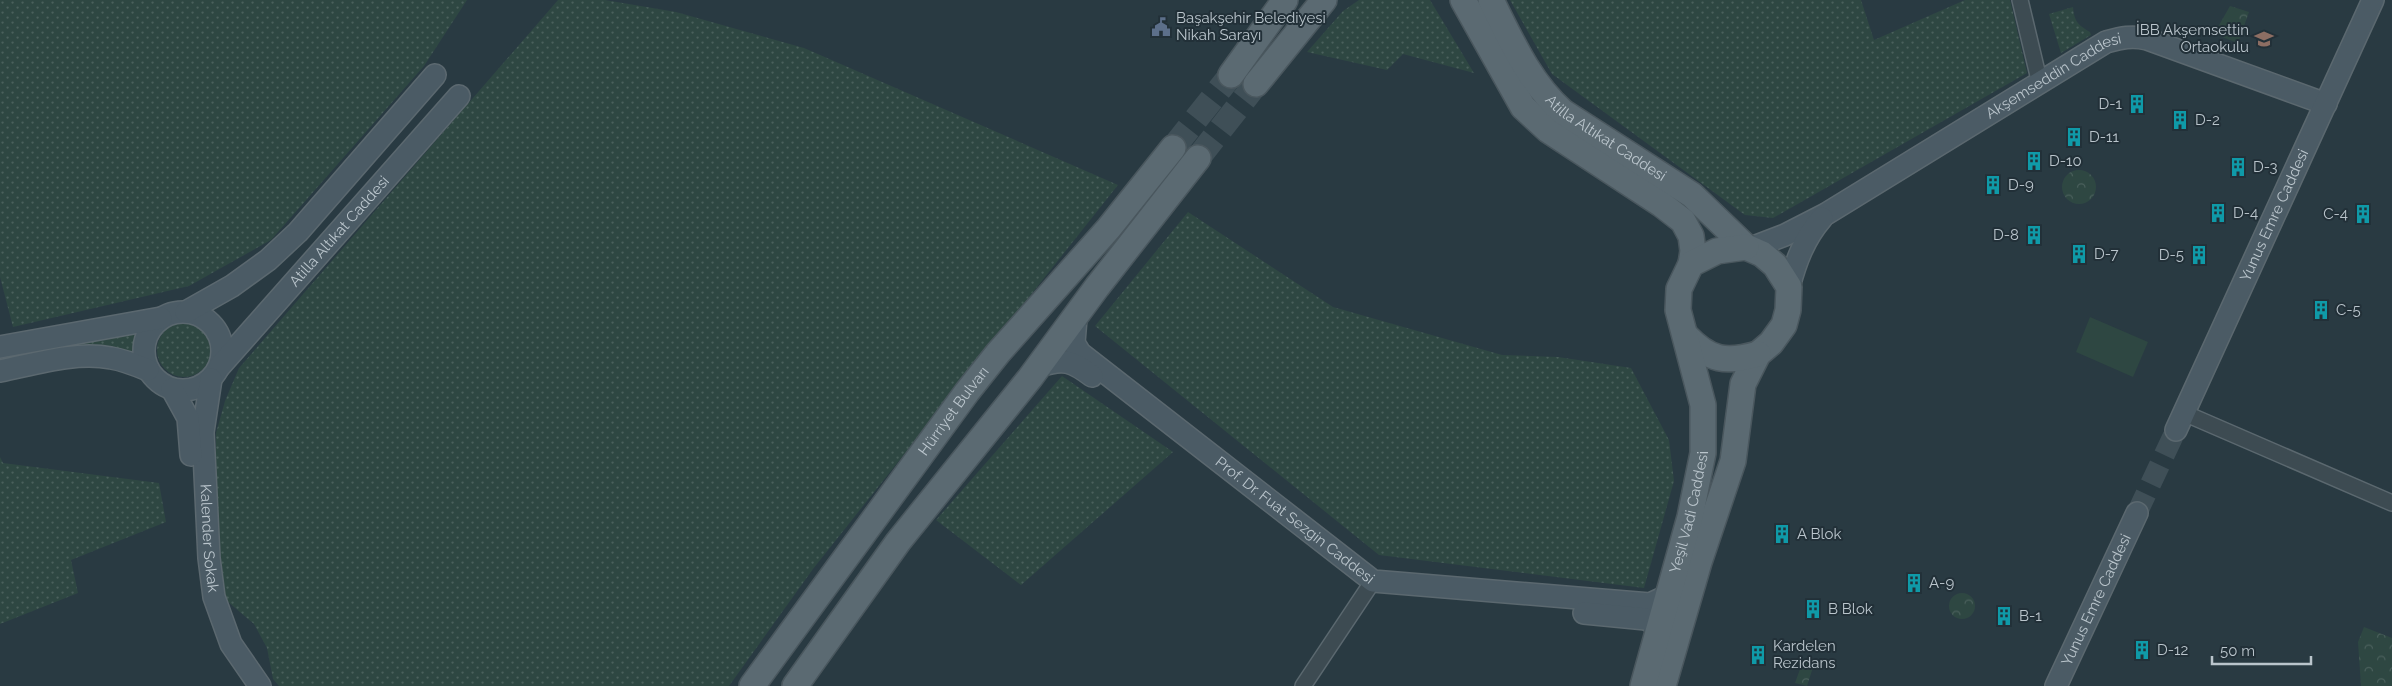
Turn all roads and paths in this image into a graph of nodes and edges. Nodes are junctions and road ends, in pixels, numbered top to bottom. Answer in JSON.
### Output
{"nodes":[{"id":1,"x":1285,"y":0,"type":"edge"},
{"id":2,"x":1324,"y":0,"type":"edge"},
{"id":3,"x":1463,"y":0,"type":"edge"},
{"id":4,"x":1491,"y":0,"type":"edge"},
{"id":5,"x":2020,"y":0,"type":"edge"},
{"id":6,"x":2373,"y":0,"type":"edge"},
{"id":7,"x":435,"y":75,"type":"dead end"},
{"id":8,"x":1231,"y":75,"type":"tunnel mouth"},
{"id":9,"x":1256,"y":84,"type":"tunnel mouth"},
{"id":10,"x":2040,"y":84,"type":"junction"},
{"id":11,"x":459,"y":96,"type":"dead end"},
{"id":12,"x":2326,"y":104,"type":"junction"},
{"id":13,"x":1173,"y":148,"type":"tunnel mouth"},
{"id":14,"x":1198,"y":158,"type":"tunnel mouth"},
{"id":15,"x":1826,"y":214,"type":"junction"},
{"id":16,"x":1749,"y":248,"type":"junction"},
{"id":17,"x":1691,"y":264,"type":"junction"},
{"id":18,"x":1789,"y":287,"type":"junction"},
{"id":19,"x":186,"y":312,"type":"junction"},
{"id":20,"x":162,"y":318,"type":"junction"},
{"id":21,"x":1076,"y":318,"type":"junction"},
{"id":22,"x":1686,"y":336,"type":"junction"},
{"id":23,"x":0,"y":347,"type":"edge"},
{"id":24,"x":998,"y":353,"type":"junction"},
{"id":25,"x":1758,"y":354,"type":"junction"},
{"id":26,"x":148,"y":370,"type":"junction"},
{"id":27,"x":0,"y":371,"type":"edge"},
{"id":28,"x":216,"y":372,"type":"junction"},
{"id":29,"x":1035,"y":372,"type":"junction"},
{"id":30,"x":172,"y":389,"type":"junction"},
{"id":31,"x":2180,"y":421,"type":"joint"},
{"id":32,"x":2392,"y":503,"type":"edge"},
{"id":33,"x":2137,"y":513,"type":"tunnel mouth"},
{"id":34,"x":1370,"y":587,"type":"junction"},
{"id":35,"x":1667,"y":592,"type":"junction"},
{"id":36,"x":1657,"y":632,"type":"junction"},
{"id":37,"x":246,"y":686,"type":"edge"},
{"id":38,"x":260,"y":686,"type":"edge"},
{"id":39,"x":752,"y":686,"type":"edge"},
{"id":40,"x":795,"y":686,"type":"edge"},
{"id":41,"x":1303,"y":686,"type":"edge"},
{"id":42,"x":1643,"y":686,"type":"edge"},
{"id":43,"x":1663,"y":686,"type":"edge"},
{"id":44,"x":2056,"y":686,"type":"edge"}],
"edges":[{"from":1,"to":8,"type":"main road"},
{"from":2,"to":9,"type":"main road"},
{"from":3,"to":17,"type":"main road","name":"Atilla Altıkat Caddesi"},
{"from":4,"to":16,"type":"main road","name":"Atilla Altıkat Caddesi"},
{"from":5,"to":10,"type":"street"},
{"from":6,"to":12,"type":"street","name":"Yunus Emre Caddesi"},
{"from":7,"to":19,"type":"street","name":"Atilla Altıkat Caddesi"},
{"from":10,"to":12,"type":"street","name":"Akşemseddin Caddesi"},
{"from":10,"to":15,"type":"street","name":"Akşemseddin Caddesi"},
{"from":11,"to":28,"type":"street","name":"Atilla Altıkat Caddesi"},
{"from":12,"to":31,"type":"street","name":"Yunus Emre Caddesi"},
{"from":13,"to":24,"type":"main road","name":"Hürriyet Bulvarı"},
{"from":14,"to":21,"type":"main road"},
{"from":15,"to":16,"type":"street","name":"Akşemseddin Caddesi"},
{"from":15,"to":18,"type":"street","name":"Akşemseddin Caddesi"},
{"from":16,"to":17,"type":"main road"},
{"from":16,"to":18,"type":"main road"},
{"from":17,"to":22,"type":"main road","name":"Yeşil Vadi Caddesi"},
{"from":18,"to":25,"type":"main road","name":"Yeşil Vadi Caddesi"},
{"from":19,"to":20,"type":"street"},
{"from":19,"to":28,"type":"street"},
{"from":20,"to":23,"type":"street"},
{"from":20,"to":26,"type":"street"},
{"from":21,"to":29,"type":"main road"},
{"from":21,"to":34,"type":"street","name":"Prof. Dr. Fuat Sezgin Caddesi"},
{"from":22,"to":25,"type":"main road"},
{"from":22,"to":35,"type":"main road","name":"Yeşil Vadi Caddesi"},
{"from":24,"to":29,"type":"main road"},
{"from":24,"to":39,"type":"main road","name":"Hürriyet Bulvarı"},
{"from":25,"to":43,"type":"main road","name":"Yeşil Vadi Caddesi"},
{"from":26,"to":27,"type":"street"},
{"from":26,"to":30,"type":"street"},
{"from":28,"to":30,"type":"street"},
{"from":28,"to":38,"type":"street","name":"Kalender Sokak"},
{"from":29,"to":34,"type":"street","name":"Prof. Dr. Fuat Sezgin Caddesi"},
{"from":29,"to":40,"type":"main road"},
{"from":30,"to":37,"type":"street","name":"Kalender Sokak"},
{"from":31,"to":32,"type":"street"},
{"from":33,"to":44,"type":"street","name":"Yunus Emre Caddesi"},
{"from":34,"to":35,"type":"street","name":"Prof. Dr. Fuat Sezgin Caddesi"},
{"from":34,"to":36,"type":"street","name":"Prof. Dr. Fuat Sezgin Caddesi"},
{"from":34,"to":41,"type":"street"},
{"from":35,"to":36,"type":"main road","name":"Yeşil Vadi Caddesi"},
{"from":36,"to":42,"type":"main road","name":"Yeşil Vadi Caddesi"}]}
